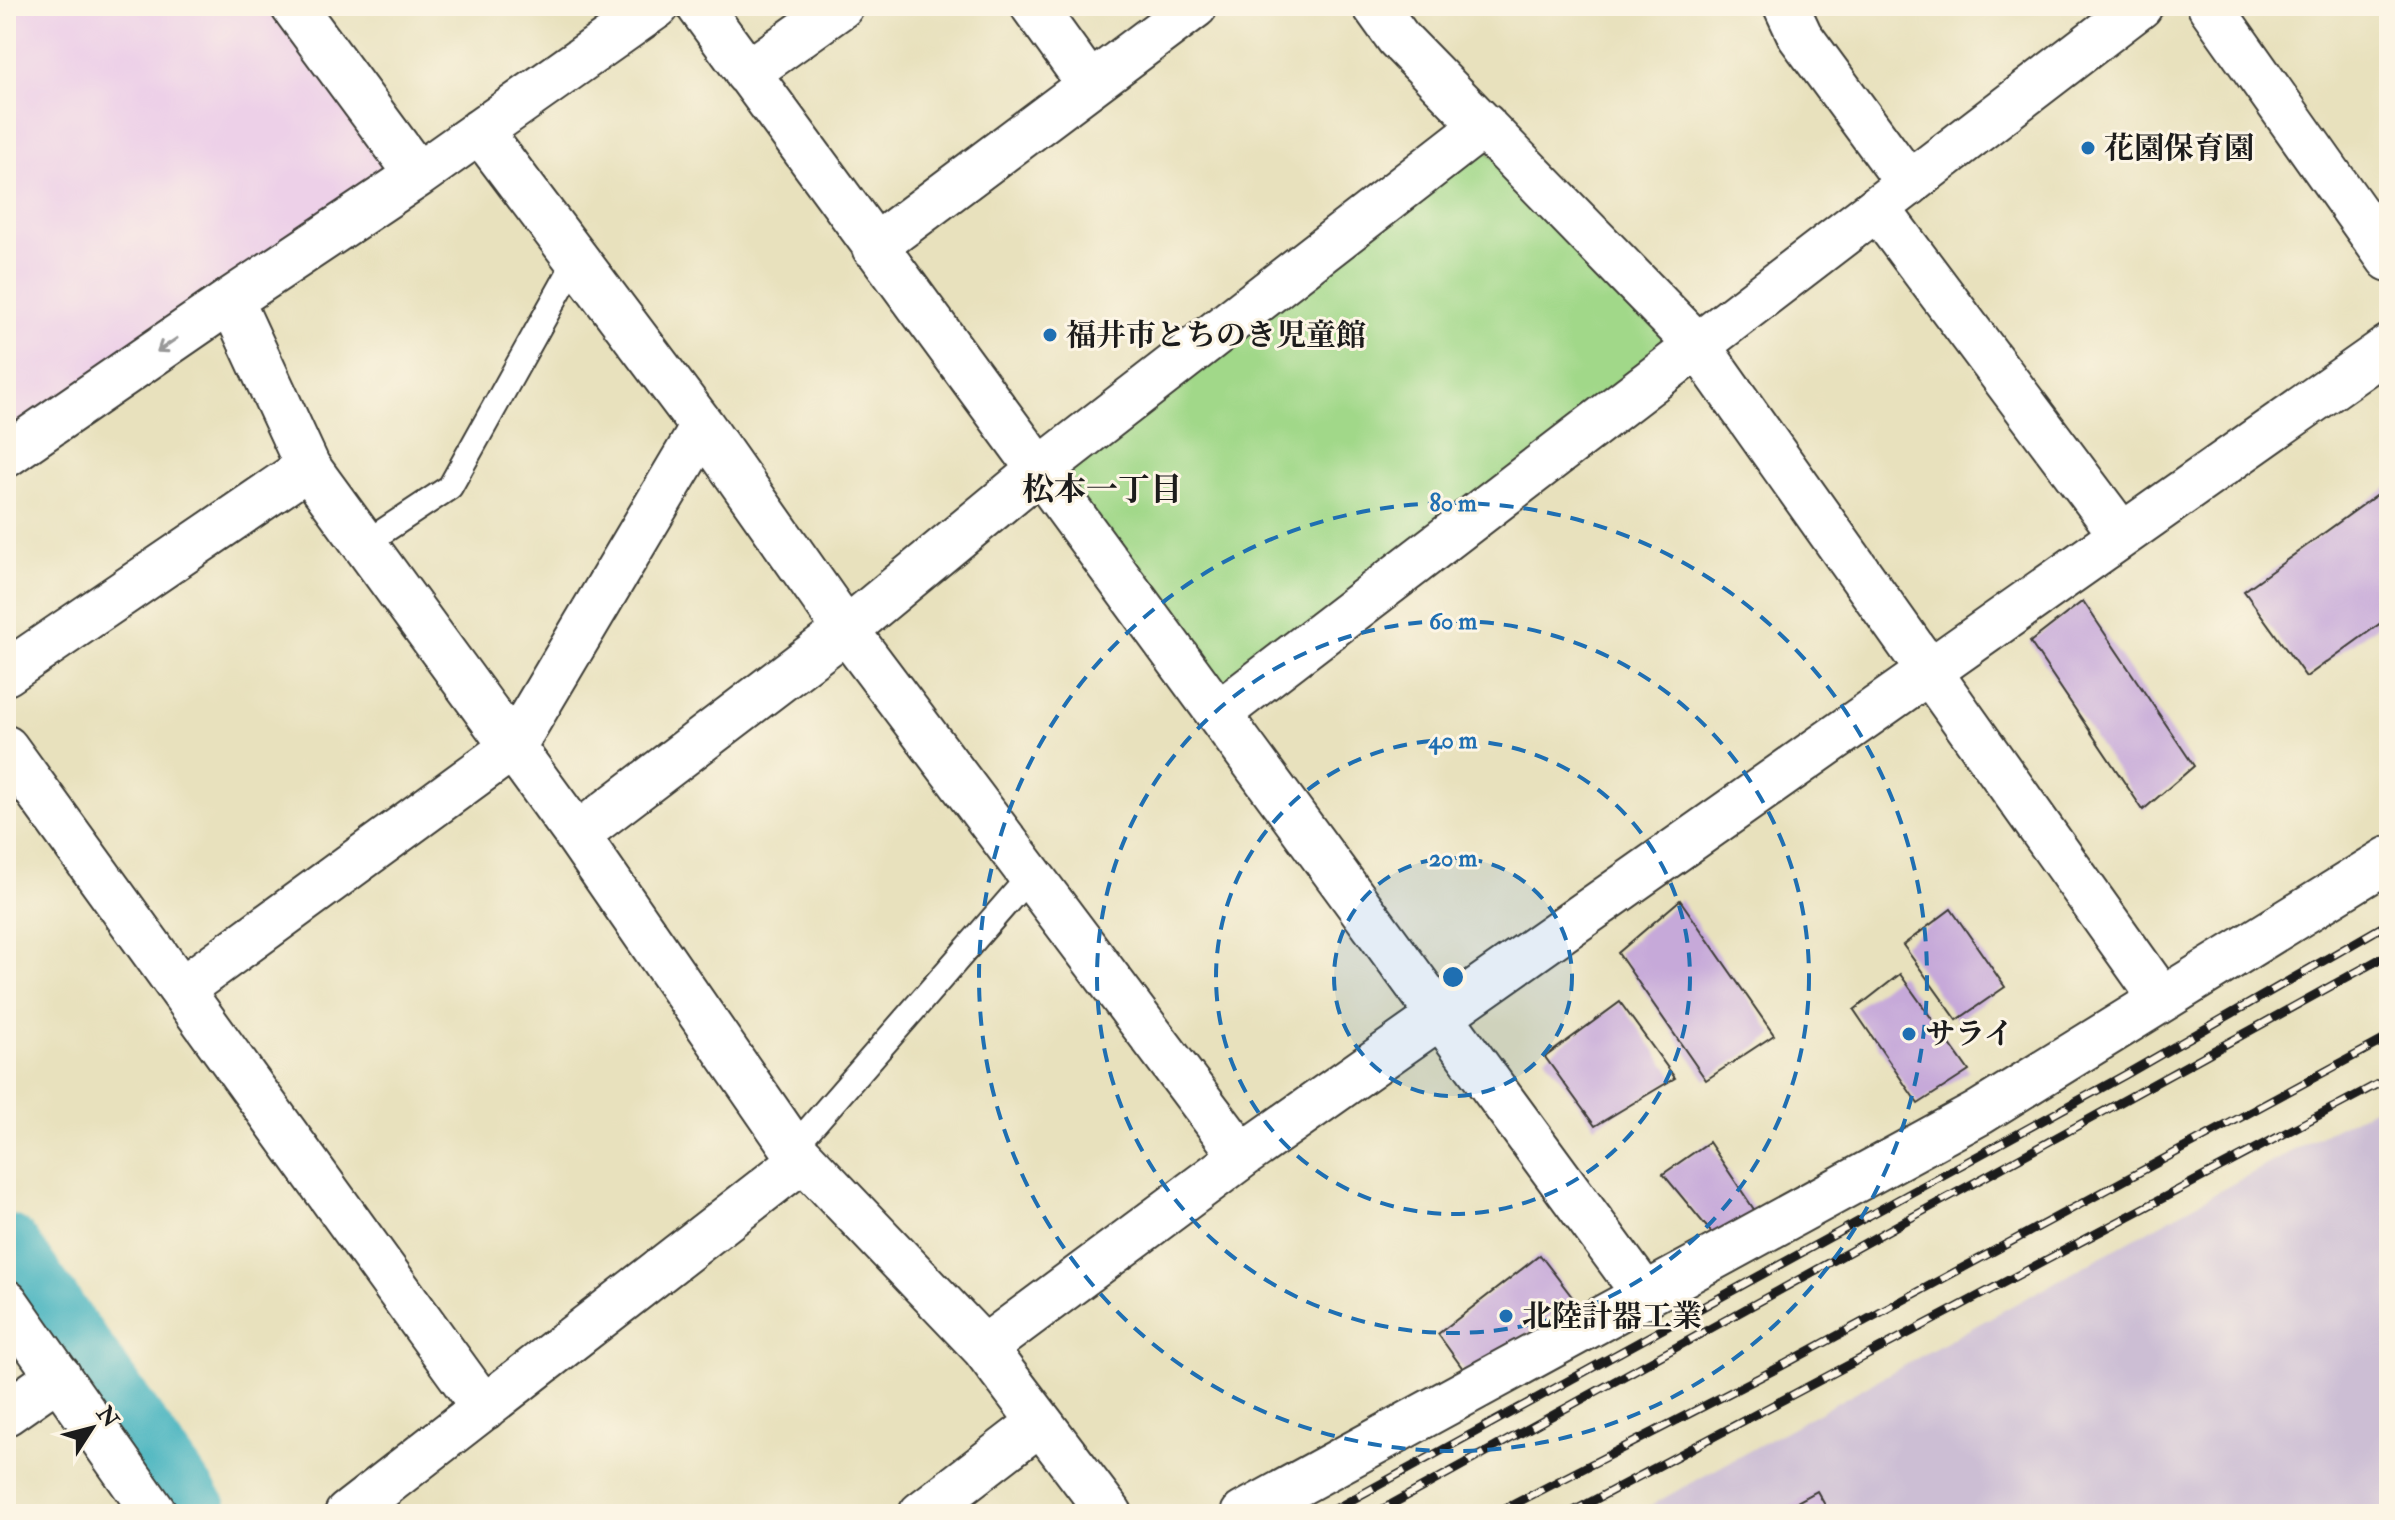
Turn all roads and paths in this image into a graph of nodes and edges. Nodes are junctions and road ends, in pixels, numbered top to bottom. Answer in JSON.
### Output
{"nodes":[{"id":1,"x":293,"y":6,"type":"edge"},
{"id":2,"x":657,"y":6,"type":"edge"},
{"id":3,"x":699,"y":6,"type":"edge"},
{"id":4,"x":841,"y":6,"type":"edge"},
{"id":5,"x":1033,"y":6,"type":"edge"},
{"id":6,"x":1195,"y":6,"type":"edge"},
{"id":7,"x":1375,"y":6,"type":"edge"},
{"id":8,"x":1786,"y":6,"type":"edge"},
{"id":9,"x":2140,"y":6,"type":"edge"},
{"id":10,"x":2210,"y":6,"type":"edge"},
{"id":11,"x":747,"y":73,"type":"junction"},
{"id":12,"x":1090,"y":85,"type":"junction"},
{"id":13,"x":1484,"y":125,"type":"junction"},
{"id":14,"x":480,"y":131,"type":"junction"},
{"id":15,"x":418,"y":175,"type":"junction"},
{"id":16,"x":1893,"y":196,"type":"junction"},
{"id":17,"x":874,"y":247,"type":"junction"},
{"id":18,"x":578,"y":257,"type":"junction"},
{"id":19,"x":2389,"y":259,"type":"edge"},
{"id":20,"x":231,"y":300,"type":"junction"},
{"id":21,"x":1698,"y":346,"type":"junction"},
{"id":22,"x":2389,"y":347,"type":"edge"},
{"id":23,"x":703,"y":427,"type":"junction"},
{"id":24,"x":6,"y":455,"type":"edge"},
{"id":25,"x":308,"y":467,"type":"junction"},
{"id":26,"x":1037,"y":472,"type":"junction"},
{"id":27,"x":2121,"y":534,"type":"junction"},
{"id":28,"x":364,"y":544,"type":"junction"},
{"id":29,"x":846,"y":630,"type":"junction"},
{"id":30,"x":1927,"y":670,"type":"junction"},
{"id":31,"x":6,"y":673,"type":"edge"},
{"id":32,"x":1219,"y":713,"type":"junction"},
{"id":33,"x":513,"y":747,"type":"junction"},
{"id":34,"x":6,"y":748,"type":"edge"},
{"id":35,"x":577,"y":835,"type":"junction"},
{"id":36,"x":2389,"y":859,"type":"edge"},
{"id":37,"x":1031,"y":875,"type":"junction"},
{"id":38,"x":182,"y":989,"type":"junction"},
{"id":39,"x":2161,"y":998,"type":"junction"},
{"id":40,"x":1443,"y":1016,"type":"junction"},
{"id":41,"x":798,"y":1154,"type":"junction"},
{"id":42,"x":1242,"y":1156,"type":"junction"},
{"id":43,"x":1645,"y":1295,"type":"junction"},
{"id":44,"x":6,"y":1302,"type":"edge"},
{"id":45,"x":984,"y":1348,"type":"junction"},
{"id":46,"x":59,"y":1376,"type":"junction"},
{"id":47,"x":484,"y":1408,"type":"junction"},
{"id":48,"x":6,"y":1413,"type":"edge"},
{"id":49,"x":1038,"y":1424,"type":"junction"},
{"id":50,"x":369,"y":1508,"type":"edge"},
{"id":51,"x":155,"y":1514,"type":"edge"},
{"id":52,"x":921,"y":1514,"type":"edge"},
{"id":53,"x":1110,"y":1514,"type":"edge"},
{"id":54,"x":1243,"y":1514,"type":"edge"}],
"edges":[{"from":1,"to":15,"type":"street"},
{"from":2,"to":14,"type":"street"},
{"from":3,"to":11,"type":"street"},
{"from":4,"to":11,"type":"street"},
{"from":5,"to":12,"type":"street"},
{"from":6,"to":12,"type":"street"},
{"from":7,"to":13,"type":"street"},
{"from":8,"to":16,"type":"street"},
{"from":9,"to":16,"type":"street"},
{"from":10,"to":19,"type":"street"},
{"from":11,"to":17,"type":"street"},
{"from":12,"to":17,"type":"street"},
{"from":13,"to":21,"type":"street"},
{"from":13,"to":26,"type":"street"},
{"from":14,"to":15,"type":"street"},
{"from":14,"to":18,"type":"street"},
{"from":15,"to":20,"type":"street"},
{"from":16,"to":21,"type":"street"},
{"from":16,"to":27,"type":"street"},
{"from":17,"to":26,"type":"street"},
{"from":18,"to":23,"type":"street"},
{"from":18,"to":28,"type":"lane"},
{"from":20,"to":24,"type":"street","one_way":true},
{"from":20,"to":25,"type":"street"},
{"from":21,"to":30,"type":"street"},
{"from":21,"to":32,"type":"street"},
{"from":22,"to":27,"type":"street"},
{"from":23,"to":29,"type":"street"},
{"from":23,"to":33,"type":"street"},
{"from":25,"to":28,"type":"street"},
{"from":25,"to":31,"type":"street"},
{"from":26,"to":29,"type":"street"},
{"from":26,"to":32,"type":"street"},
{"from":27,"to":30,"type":"street"},
{"from":28,"to":33,"type":"street"},
{"from":29,"to":35,"type":"street"},
{"from":29,"to":37,"type":"street"},
{"from":30,"to":39,"type":"street"},
{"from":30,"to":40,"type":"street"},
{"from":32,"to":40,"type":"street"},
{"from":33,"to":35,"type":"street"},
{"from":33,"to":38,"type":"street"},
{"from":34,"to":38,"type":"street"},
{"from":35,"to":41,"type":"street"},
{"from":36,"to":39,"type":"street"},
{"from":37,"to":41,"type":"lane"},
{"from":37,"to":42,"type":"street"},
{"from":38,"to":47,"type":"street"},
{"from":39,"to":43,"type":"street"},
{"from":40,"to":42,"type":"street"},
{"from":40,"to":43,"type":"street"},
{"from":41,"to":45,"type":"street"},
{"from":41,"to":47,"type":"street"},
{"from":42,"to":45,"type":"street"},
{"from":43,"to":54,"type":"street"},
{"from":44,"to":46,"type":"street"},
{"from":45,"to":49,"type":"street"},
{"from":46,"to":48,"type":"street"},
{"from":46,"to":51,"type":"street"},
{"from":47,"to":50,"type":"street"},
{"from":49,"to":52,"type":"street"},
{"from":49,"to":53,"type":"street"}]}
